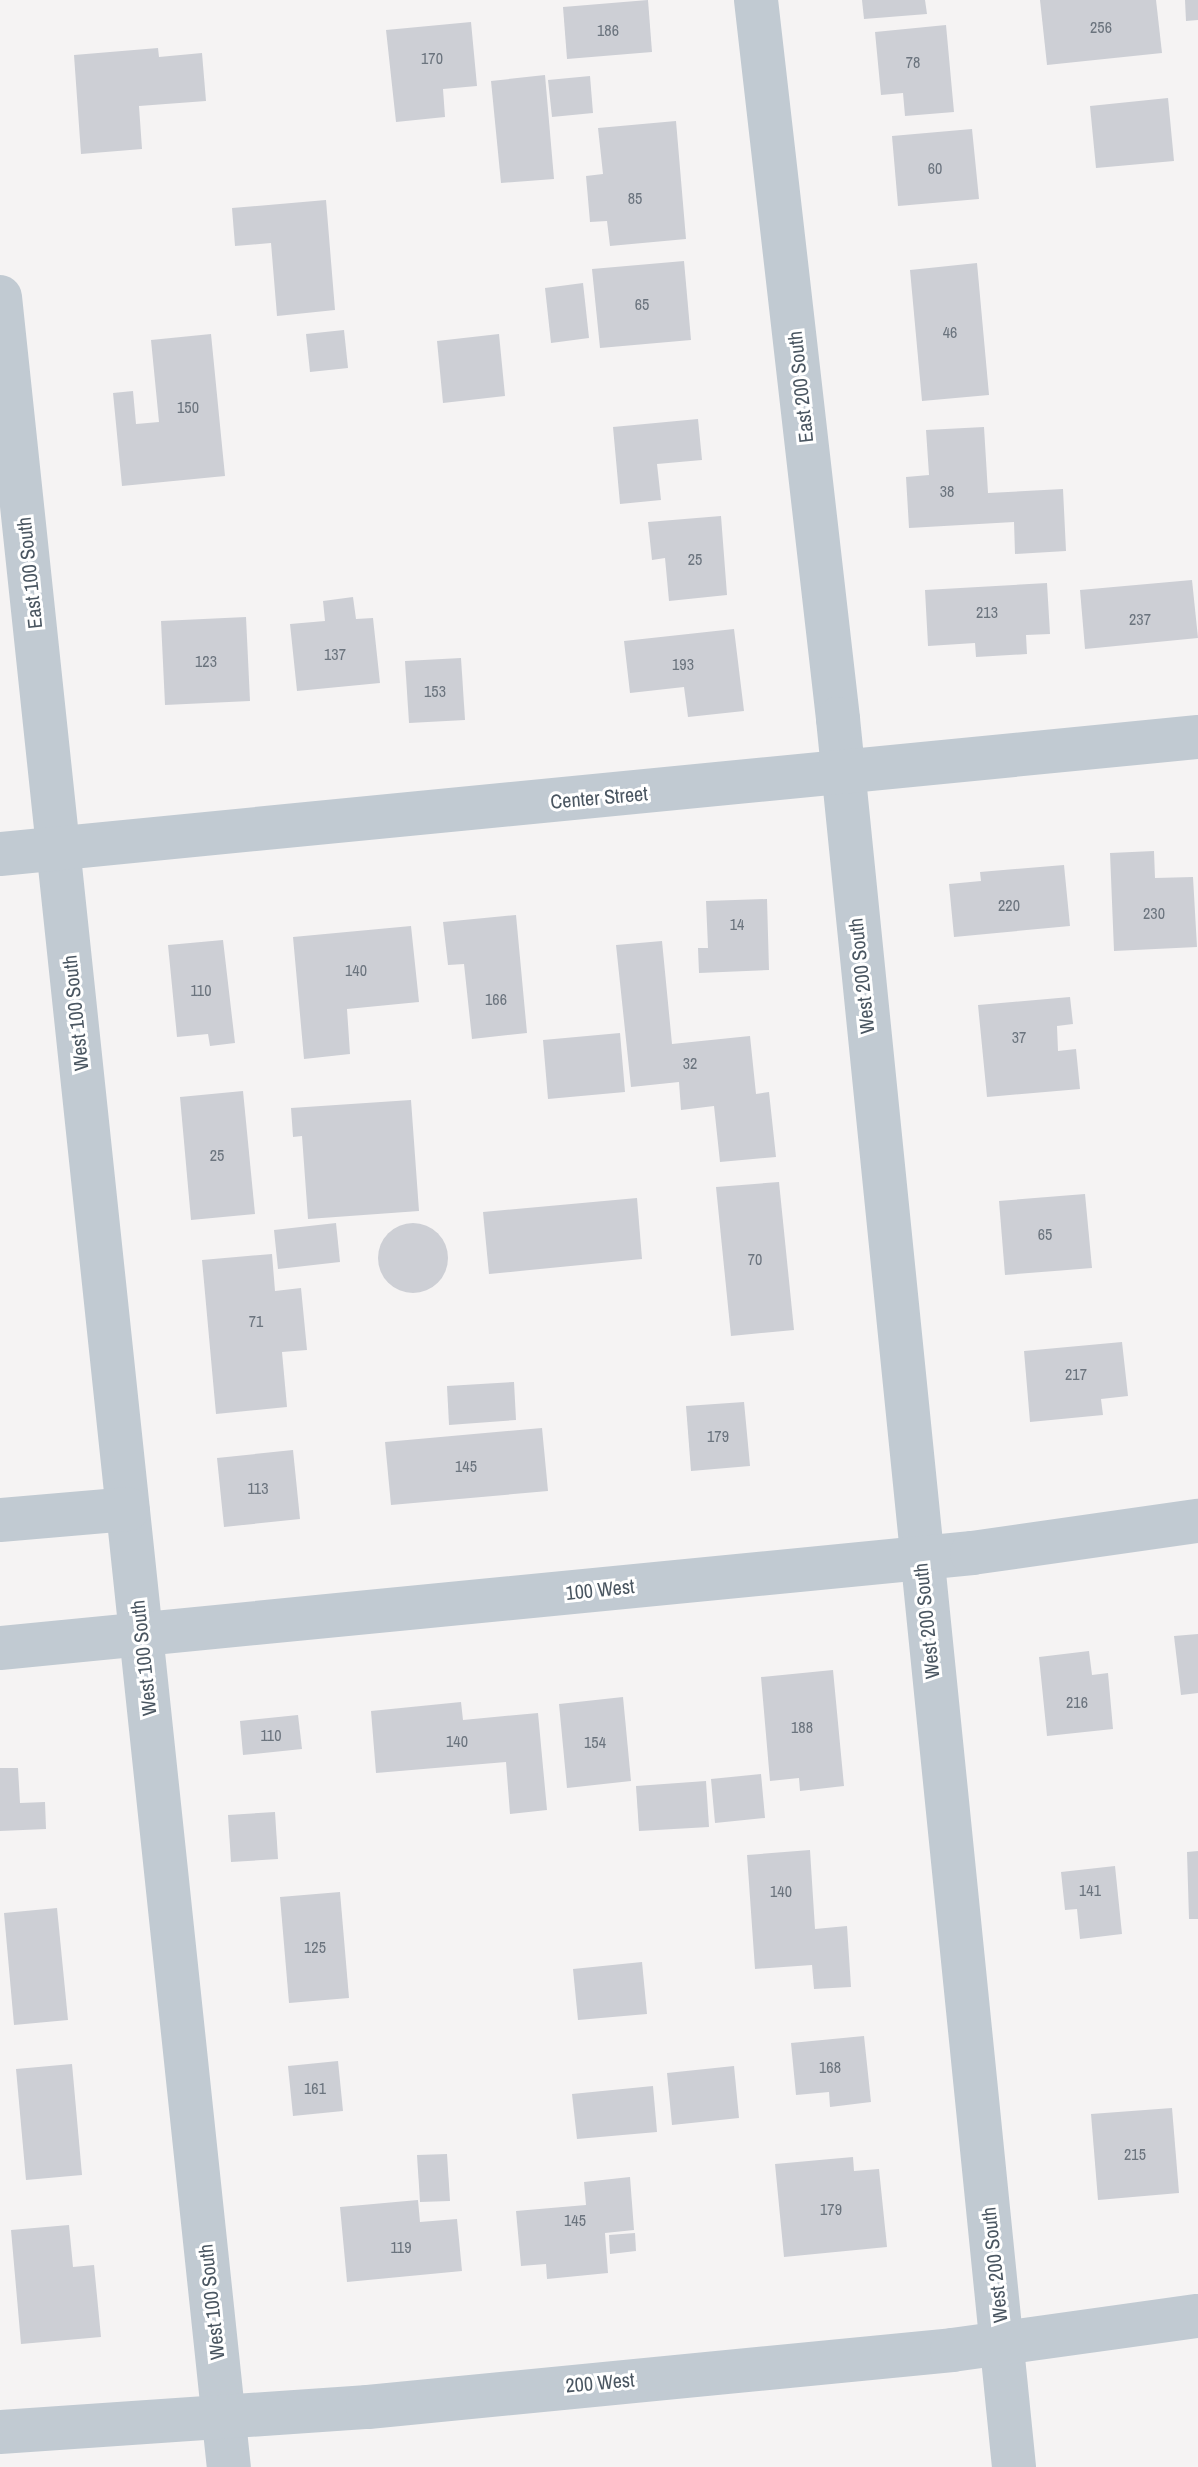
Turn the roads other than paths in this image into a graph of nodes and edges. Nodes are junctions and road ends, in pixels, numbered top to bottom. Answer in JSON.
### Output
{"nodes":[{"id":1,"x":756,"y":0,"type":"edge"},
{"id":2,"x":0,"y":297,"type":"edge"},
{"id":3,"x":1198,"y":737,"type":"edge"},
{"id":4,"x":842,"y":774,"type":"junction"},
{"id":5,"x":58,"y":848,"type":"junction"},
{"id":6,"x":0,"y":854,"type":"edge"},
{"id":7,"x":128,"y":1509,"type":"junction"},
{"id":8,"x":0,"y":1520,"type":"edge"},
{"id":9,"x":1198,"y":1521,"type":"edge"},
{"id":10,"x":919,"y":1557,"type":"junction"},
{"id":11,"x":141,"y":1635,"type":"junction"},
{"id":12,"x":0,"y":1648,"type":"edge"},
{"id":13,"x":1198,"y":2316,"type":"edge"},
{"id":14,"x":1001,"y":2343,"type":"junction"},
{"id":15,"x":224,"y":2418,"type":"junction"},
{"id":16,"x":0,"y":2432,"type":"edge"},
{"id":17,"x":229,"y":2467,"type":"edge"},
{"id":18,"x":1014,"y":2467,"type":"edge"}],
"edges":[{"from":1,"to":4,"type":"street","name":"East 200 South"},
{"from":2,"to":5,"type":"street","name":"East 100 South"},
{"from":3,"to":4,"type":"street","name":"Center Street"},
{"from":4,"to":5,"type":"street","name":"Center Street"},
{"from":4,"to":10,"type":"street","name":"West 200 South"},
{"from":5,"to":6,"type":"street","name":"Center Street"},
{"from":5,"to":7,"type":"street","name":"West 100 South"},
{"from":7,"to":8,"type":"street"},
{"from":7,"to":11,"type":"street","name":"West 100 South"},
{"from":9,"to":10,"type":"street","name":"100 West"},
{"from":10,"to":11,"type":"street","name":"100 West"},
{"from":10,"to":14,"type":"street","name":"West 200 South"},
{"from":11,"to":12,"type":"street","name":"100 West"},
{"from":11,"to":15,"type":"street","name":"West 100 South"},
{"from":13,"to":14,"type":"street","name":"200 West"},
{"from":14,"to":15,"type":"street","name":"200 West"},
{"from":14,"to":18,"type":"street","name":"West 200 South"},
{"from":15,"to":16,"type":"street","name":"200 West"},
{"from":15,"to":17,"type":"street","name":"West 100 South"}]}
